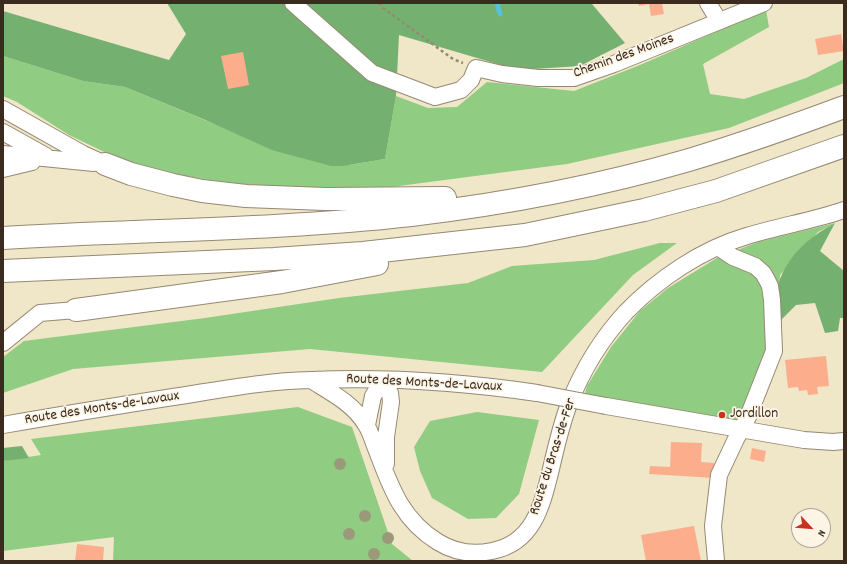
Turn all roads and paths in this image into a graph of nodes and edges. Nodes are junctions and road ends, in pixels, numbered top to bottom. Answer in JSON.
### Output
{"nodes":[{"id":1,"x":293,"y":3,"type":"edge"},
{"id":2,"x":379,"y":3,"type":"edge"},
{"id":3,"x":708,"y":3,"type":"edge"},
{"id":4,"x":764,"y":3,"type":"edge"},
{"id":5,"x":718,"y":21,"type":"junction"},
{"id":6,"x":476,"y":68,"type":"junction"},
{"id":7,"x":844,"y":107,"type":"edge"},
{"id":8,"x":3,"y":109,"type":"edge"},
{"id":9,"x":3,"y":132,"type":"edge"},
{"id":10,"x":3,"y":142,"type":"edge"},
{"id":11,"x":844,"y":146,"type":"edge"},
{"id":12,"x":6,"y":155,"type":"edge"},
{"id":13,"x":34,"y":157,"type":"junction"},
{"id":14,"x":51,"y":159,"type":"junction"},
{"id":15,"x":105,"y":164,"type":"junction"},
{"id":16,"x":3,"y":169,"type":"edge"},
{"id":17,"x":544,"y":194,"type":"junction"},
{"id":18,"x":844,"y":210,"type":"edge"},
{"id":19,"x":525,"y":235,"type":"junction"},
{"id":20,"x":3,"y":238,"type":"edge"},
{"id":21,"x":718,"y":247,"type":"junction"},
{"id":22,"x":3,"y":271,"type":"edge"},
{"id":23,"x":76,"y":310,"type":"joint"},
{"id":24,"x":3,"y":343,"type":"edge"},
{"id":25,"x":311,"y":380,"type":"junction"},
{"id":26,"x":384,"y":380,"type":"junction"},
{"id":27,"x":3,"y":425,"type":"edge"},
{"id":28,"x":367,"y":425,"type":"junction"},
{"id":29,"x":741,"y":430,"type":"junction"},
{"id":30,"x":844,"y":440,"type":"edge"},
{"id":31,"x":386,"y":474,"type":"junction"},
{"id":32,"x":716,"y":561,"type":"edge"}],
"edges":[{"from":1,"to":6,"type":"street"},
{"from":2,"to":6,"type":"path"},
{"from":3,"to":5,"type":"street"},
{"from":4,"to":5,"type":"street","name":"Chemin des Moines"},
{"from":5,"to":6,"type":"street","name":"Chemin des Moines"},
{"from":7,"to":17,"type":"highway"},
{"from":8,"to":15,"type":"street"},
{"from":9,"to":14,"type":"street"},
{"from":10,"to":13,"type":"street"},
{"from":11,"to":19,"type":"highway"},
{"from":12,"to":13,"type":"street"},
{"from":13,"to":14,"type":"street"},
{"from":14,"to":15,"type":"street"},
{"from":14,"to":16,"type":"street"},
{"from":15,"to":17,"type":"highway"},
{"from":17,"to":20,"type":"highway"},
{"from":18,"to":21,"type":"street","name":"Route du Bras-de-Fer"},
{"from":19,"to":22,"type":"highway"},
{"from":19,"to":23,"type":"highway"},
{"from":21,"to":29,"type":"street"},
{"from":21,"to":31,"type":"street","name":"Route du Bras-de-Fer"},
{"from":23,"to":24,"type":"street"},
{"from":25,"to":26,"type":"street","name":"Route des Monts-de-Lavaux"},
{"from":25,"to":27,"type":"street","name":"Route des Monts-de-Lavaux"},
{"from":25,"to":28,"type":"street","name":"Route du Bras-de-Fer"},
{"from":26,"to":28,"type":"street"},
{"from":26,"to":29,"type":"street","name":"Route des Monts-de-Lavaux","bridge":true},
{"from":26,"to":31,"type":"street","name":"Route du Bras-de-Fer"},
{"from":28,"to":31,"type":"street","name":"Route du Bras-de-Fer"},
{"from":29,"to":30,"type":"street","name":"Route des Monts-de-Lavaux"},
{"from":29,"to":32,"type":"street"}]}
